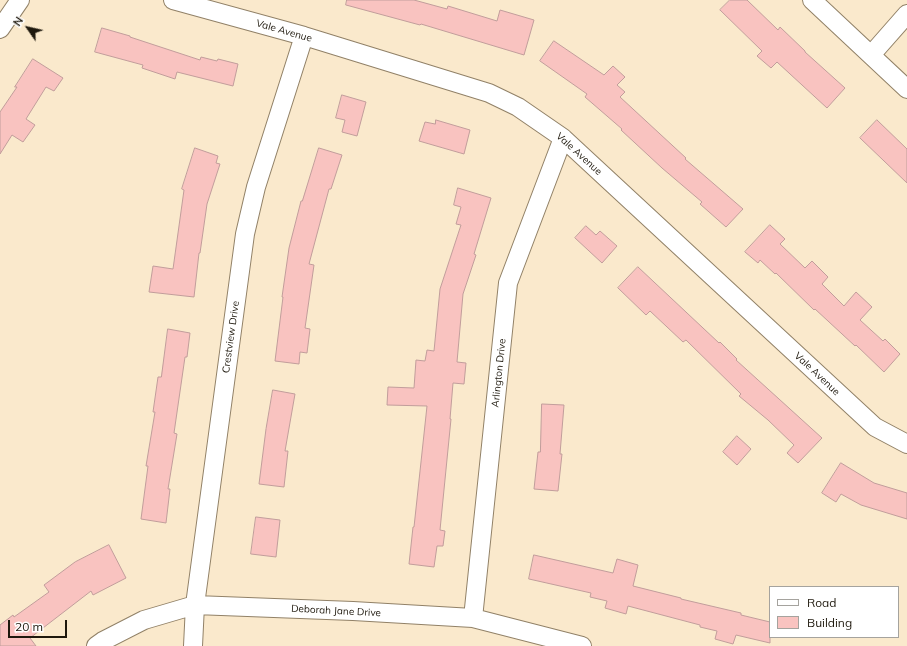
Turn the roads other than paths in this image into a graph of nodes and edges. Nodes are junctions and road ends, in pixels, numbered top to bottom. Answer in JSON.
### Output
{"nodes":[{"id":1,"x":20,"y":0,"type":"edge"},
{"id":2,"x":173,"y":0,"type":"edge"},
{"id":3,"x":812,"y":0,"type":"edge"},
{"id":4,"x":907,"y":14,"type":"edge"},
{"id":5,"x":0,"y":29,"type":"edge"},
{"id":6,"x":304,"y":36,"type":"junction"},
{"id":7,"x":871,"y":55,"type":"junction"},
{"id":8,"x":907,"y":89,"type":"edge"},
{"id":9,"x":563,"y":138,"type":"junction"},
{"id":10,"x":907,"y":444,"type":"edge"},
{"id":11,"x":195,"y":605,"type":"junction"},
{"id":12,"x":473,"y":618,"type":"junction"},
{"id":13,"x":96,"y":646,"type":"edge"},
{"id":14,"x":193,"y":646,"type":"edge"},
{"id":15,"x":582,"y":646,"type":"edge"}],
"edges":[{"from":1,"to":5,"type":"street"},
{"from":2,"to":6,"type":"street","name":"Vale Avenue"},
{"from":3,"to":7,"type":"street"},
{"from":4,"to":7,"type":"street"},
{"from":6,"to":9,"type":"street","name":"Vale Avenue"},
{"from":6,"to":11,"type":"street","name":"Crestview Drive"},
{"from":7,"to":8,"type":"street"},
{"from":9,"to":10,"type":"street","name":"Vale Avenue"},
{"from":9,"to":12,"type":"street","name":"Arlington Drive"},
{"from":11,"to":12,"type":"street","name":"Deborah Jane Drive"},
{"from":11,"to":13,"type":"street","name":"Deborah Jane Drive"},
{"from":11,"to":14,"type":"street","name":"Crestview Drive"},
{"from":12,"to":15,"type":"street","name":"Deborah Jane Drive"}]}
